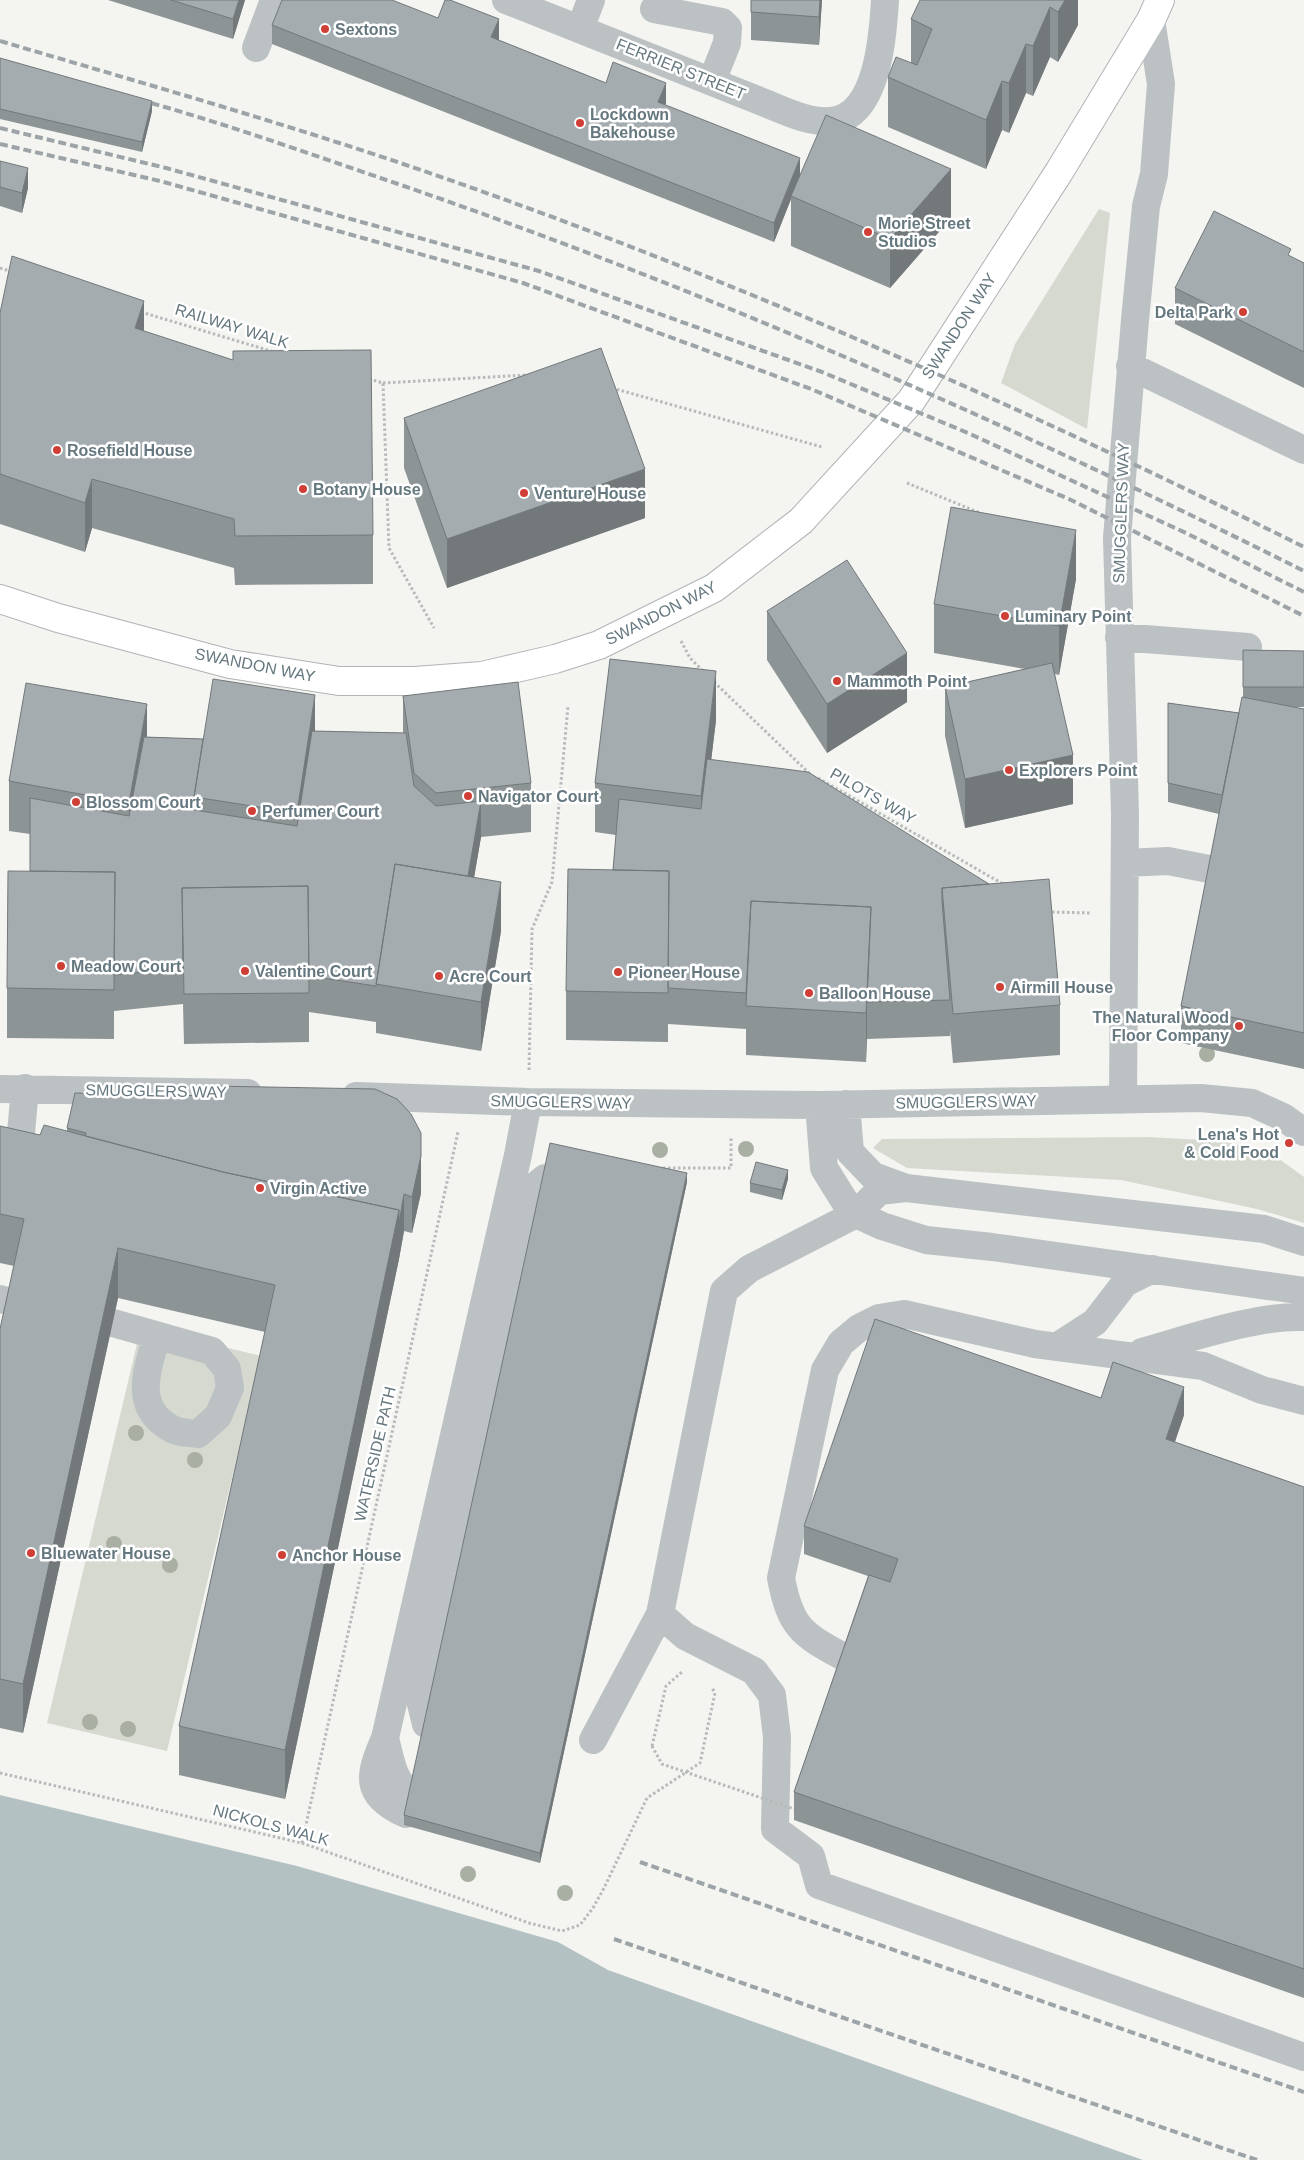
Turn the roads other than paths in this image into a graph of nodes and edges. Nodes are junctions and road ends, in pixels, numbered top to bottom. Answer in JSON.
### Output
{"nodes":[{"id":1,"x":274,"y":0,"type":"edge"},
{"id":2,"x":506,"y":0,"type":"edge"},
{"id":3,"x":591,"y":0,"type":"edge"},
{"id":4,"x":884,"y":0,"type":"edge"},
{"id":5,"x":654,"y":9,"type":"dead end"},
{"id":6,"x":1156,"y":10,"type":"edge"},
{"id":7,"x":580,"y":29,"type":"junction"},
{"id":8,"x":256,"y":48,"type":"dead end"},
{"id":9,"x":712,"y":81,"type":"junction"},
{"id":10,"x":1130,"y":366,"type":"junction"},
{"id":11,"x":1304,"y":450,"type":"edge"},
{"id":12,"x":0,"y":599,"type":"edge"},
{"id":13,"x":1120,"y":637,"type":"junction"},
{"id":14,"x":1248,"y":647,"type":"dead end"},
{"id":15,"x":1125,"y":863,"type":"junction"},
{"id":16,"x":1209,"y":869,"type":"edge"},
{"id":17,"x":13,"y":1089,"type":"edge"},
{"id":18,"x":272,"y":1094,"type":"edge"},
{"id":19,"x":332,"y":1095,"type":"edge"},
{"id":20,"x":1122,"y":1100,"type":"junction"},
{"id":21,"x":528,"y":1102,"type":"junction"},
{"id":22,"x":846,"y":1104,"type":"junction"},
{"id":23,"x":819,"y":1105,"type":"junction"},
{"id":24,"x":1304,"y":1132,"type":"edge"},
{"id":25,"x":13,"y":1178,"type":"edge"},
{"id":26,"x":545,"y":1178,"type":"edge"},
{"id":27,"x":906,"y":1188,"type":"junction"},
{"id":28,"x":856,"y":1214,"type":"junction"},
{"id":29,"x":1304,"y":1242,"type":"edge"},
{"id":30,"x":1153,"y":1269,"type":"junction"},
{"id":31,"x":1304,"y":1291,"type":"edge"},
{"id":32,"x":1304,"y":1317,"type":"edge"},
{"id":33,"x":113,"y":1323,"type":"edge"},
{"id":34,"x":157,"y":1336,"type":"dead end"},
{"id":35,"x":1058,"y":1346,"type":"junction"},
{"id":36,"x":1132,"y":1355,"type":"junction"},
{"id":37,"x":1304,"y":1401,"type":"edge"},
{"id":38,"x":660,"y":1614,"type":"junction"},
{"id":39,"x":850,"y":1660,"type":"edge"},
{"id":40,"x":426,"y":1724,"type":"edge"},
{"id":41,"x":593,"y":1740,"type":"dead end"},
{"id":42,"x":408,"y":1805,"type":"edge"},
{"id":43,"x":1304,"y":2057,"type":"edge"}],
"edges":[{"from":1,"to":8,"type":"street"},
{"from":2,"to":7,"type":"street","name":"FERRIER STREET"},
{"from":3,"to":7,"type":"street"},
{"from":4,"to":9,"type":"street","name":"FERRIER STREET"},
{"from":5,"to":9,"type":"street"},
{"from":6,"to":10,"type":"street","name":"SMUGGLERS WAY"},
{"from":6,"to":12,"type":"highway","name":"SWANDON WAY"},
{"from":7,"to":9,"type":"street","name":"FERRIER STREET"},
{"from":10,"to":11,"type":"street"},
{"from":10,"to":13,"type":"street","name":"SMUGGLERS WAY"},
{"from":13,"to":14,"type":"street"},
{"from":13,"to":15,"type":"street","name":"SMUGGLERS WAY"},
{"from":15,"to":16,"type":"street"},
{"from":15,"to":20,"type":"street","name":"SMUGGLERS WAY"},
{"from":17,"to":18,"type":"street","name":"SMUGGLERS WAY"},
{"from":17,"to":25,"type":"street"},
{"from":19,"to":21,"type":"street","name":"SMUGGLERS WAY"},
{"from":20,"to":22,"type":"street","name":"SMUGGLERS WAY"},
{"from":20,"to":24,"type":"street","name":"SMUGGLERS WAY"},
{"from":21,"to":23,"type":"street","name":"SMUGGLERS WAY"},
{"from":21,"to":42,"type":"street"},
{"from":22,"to":23,"type":"street","name":"SMUGGLERS WAY"},
{"from":22,"to":27,"type":"street"},
{"from":23,"to":28,"type":"street"},
{"from":26,"to":40,"type":"street"},
{"from":27,"to":28,"type":"street"},
{"from":27,"to":29,"type":"street"},
{"from":28,"to":30,"type":"street"},
{"from":28,"to":38,"type":"street"},
{"from":30,"to":31,"type":"street"},
{"from":30,"to":35,"type":"street"},
{"from":32,"to":36,"type":"street"},
{"from":33,"to":34,"type":"street"},
{"from":35,"to":36,"type":"street"},
{"from":35,"to":39,"type":"street"},
{"from":36,"to":37,"type":"street"},
{"from":38,"to":41,"type":"street"},
{"from":38,"to":43,"type":"street"}]}
